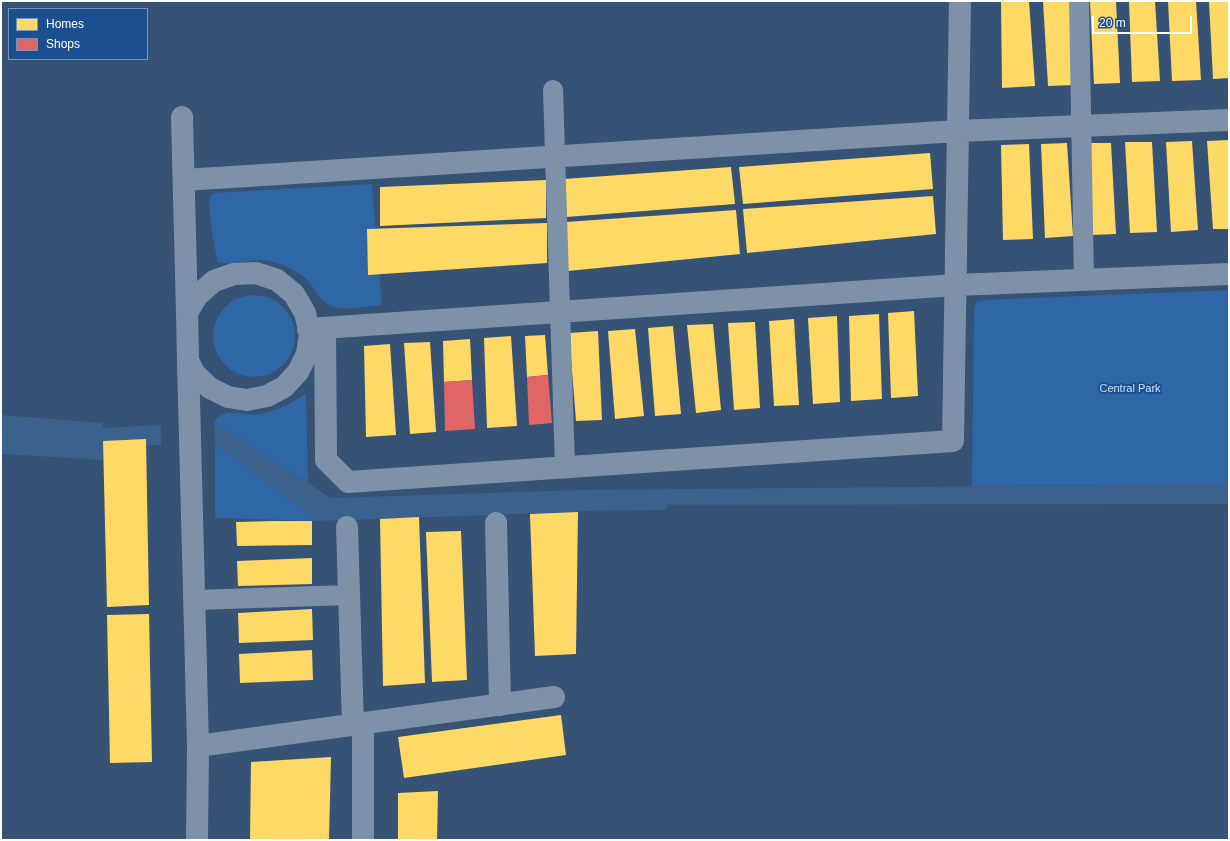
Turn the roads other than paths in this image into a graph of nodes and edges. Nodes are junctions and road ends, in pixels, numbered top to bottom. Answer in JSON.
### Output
{"nodes":[{"id":1,"x":960,"y":1,"type":"edge"},
{"id":2,"x":1079,"y":1,"type":"edge"},
{"id":3,"x":553,"y":90,"type":"dead end"},
{"id":4,"x":182,"y":117,"type":"dead end"},
{"id":5,"x":1229,"y":120,"type":"edge"},
{"id":6,"x":1081,"y":126,"type":"junction"},
{"id":7,"x":958,"y":131,"type":"junction"},
{"id":8,"x":555,"y":156,"type":"junction"},
{"id":9,"x":184,"y":180,"type":"junction"},
{"id":10,"x":1229,"y":274,"type":"edge"},
{"id":11,"x":1084,"y":280,"type":"junction"},
{"id":12,"x":956,"y":286,"type":"junction"},
{"id":13,"x":560,"y":312,"type":"junction"},
{"id":14,"x":187,"y":313,"type":"junction"},
{"id":15,"x":317,"y":328,"type":"junction"},
{"id":16,"x":188,"y":361,"type":"junction"},
{"id":17,"x":565,"y":467,"type":"junction"},
{"id":18,"x":496,"y":523,"type":"dead end"},
{"id":19,"x":347,"y":527,"type":"dead end"},
{"id":20,"x":349,"y":595,"type":"junction"},
{"id":21,"x":195,"y":600,"type":"junction"},
{"id":22,"x":554,"y":698,"type":"dead end"},
{"id":23,"x":500,"y":705,"type":"junction"},
{"id":24,"x":358,"y":724,"type":"junction"},
{"id":25,"x":198,"y":746,"type":"junction"},
{"id":26,"x":197,"y":840,"type":"edge"},
{"id":27,"x":363,"y":840,"type":"edge"}],
"edges":[{"from":1,"to":7,"type":"street"},
{"from":2,"to":6,"type":"lane"},
{"from":3,"to":8,"type":"lane"},
{"from":4,"to":9,"type":"street"},
{"from":5,"to":6,"type":"street"},
{"from":6,"to":7,"type":"street"},
{"from":6,"to":11,"type":"lane"},
{"from":7,"to":8,"type":"street"},
{"from":7,"to":12,"type":"street"},
{"from":8,"to":9,"type":"street"},
{"from":8,"to":13,"type":"lane"},
{"from":9,"to":14,"type":"street"},
{"from":10,"to":11,"type":"street"},
{"from":11,"to":12,"type":"street"},
{"from":12,"to":13,"type":"street"},
{"from":12,"to":17,"type":"street"},
{"from":13,"to":15,"type":"street"},
{"from":13,"to":17,"type":"lane"},
{"from":14,"to":15,"type":"street"},
{"from":14,"to":16,"type":"street"},
{"from":15,"to":16,"type":"street"},
{"from":15,"to":17,"type":"street"},
{"from":16,"to":21,"type":"street"},
{"from":18,"to":23,"type":"street"},
{"from":19,"to":20,"type":"street"},
{"from":20,"to":21,"type":"lane"},
{"from":20,"to":24,"type":"street"},
{"from":21,"to":25,"type":"street"},
{"from":22,"to":23,"type":"street"},
{"from":23,"to":24,"type":"street"},
{"from":24,"to":25,"type":"street"},
{"from":24,"to":27,"type":"street"},
{"from":25,"to":26,"type":"street"}]}
